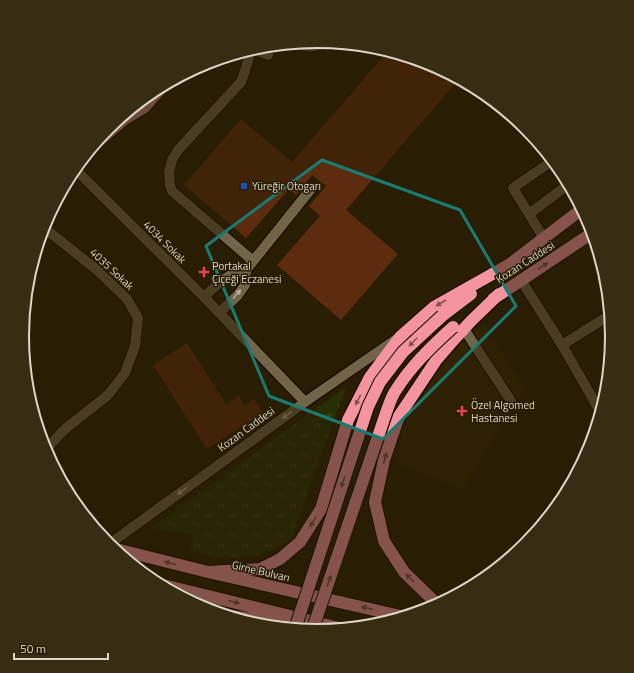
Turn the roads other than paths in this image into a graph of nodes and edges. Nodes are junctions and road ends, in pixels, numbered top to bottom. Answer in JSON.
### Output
{"nodes":[{"id":1,"x":264,"y":53,"type":"edge"},
{"id":2,"x":268,"y":55,"type":"dead end"},
{"id":3,"x":249,"y":56,"type":"edge"},
{"id":4,"x":150,"y":102,"type":"edge"},
{"id":5,"x":134,"y":114,"type":"edge"},
{"id":6,"x":547,"y":164,"type":"edge"},
{"id":7,"x":80,"y":174,"type":"edge"},
{"id":8,"x":563,"y":188,"type":"edge"},
{"id":9,"x":311,"y":189,"type":"dead end"},
{"id":10,"x":577,"y":213,"type":"edge"},
{"id":11,"x":529,"y":214,"type":"junction"},
{"id":12,"x":49,"y":232,"type":"edge"},
{"id":13,"x":587,"y":236,"type":"edge"},
{"id":14,"x":543,"y":237,"type":"junction"},
{"id":15,"x":253,"y":261,"type":"junction"},
{"id":16,"x":512,"y":263,"type":"junction"},
{"id":17,"x":246,"y":270,"type":"junction"},
{"id":18,"x":521,"y":280,"type":"junction"},
{"id":19,"x":204,"y":297,"type":"junction"},
{"id":20,"x":219,"y":313,"type":"junction"},
{"id":21,"x":604,"y":319,"type":"edge"},
{"id":22,"x":459,"y":328,"type":"junction"},
{"id":23,"x":400,"y":337,"type":"junction"},
{"id":24,"x":562,"y":345,"type":"junction"},
{"id":25,"x":511,"y":401,"type":"dead end"},
{"id":26,"x":305,"y":402,"type":"junction"},
{"id":27,"x":596,"y":406,"type":"edge"},
{"id":28,"x":50,"y":445,"type":"edge"},
{"id":29,"x":114,"y":541,"type":"edge"},
{"id":30,"x":125,"y":551,"type":"edge"},
{"id":31,"x":208,"y":572,"type":"junction"},
{"id":32,"x":178,"y":589,"type":"edge"},
{"id":33,"x":433,"y":600,"type":"edge"},
{"id":34,"x":394,"y":614,"type":"edge"},
{"id":35,"x":297,"y":624,"type":"edge"},
{"id":36,"x":314,"y":624,"type":"edge"},
{"id":37,"x":323,"y":624,"type":"edge"}],
"edges":[{"from":1,"to":2,"type":"street"},
{"from":3,"to":15,"type":"street"},
{"from":4,"to":5,"type":"main road"},
{"from":6,"to":11,"type":"street"},
{"from":7,"to":19,"type":"street","name":"4034 Sokak"},
{"from":8,"to":11,"type":"street"},
{"from":9,"to":15,"type":"street"},
{"from":10,"to":14,"type":"highway","name":"Kozan Caddesi"},
{"from":11,"to":14,"type":"street"},
{"from":12,"to":28,"type":"street","name":"4035 Sokak"},
{"from":18,"to":13,"type":"highway","name":"Kozan Caddesi","one_way":true},
{"from":14,"to":16,"type":"highway","name":"Kozan Caddesi"},
{"from":15,"to":17,"type":"street"},
{"from":16,"to":23,"type":"highway","one_way":true},
{"from":16,"to":35,"type":"highway","one_way":true,"bridge":true},
{"from":17,"to":19,"type":"street"},
{"from":20,"to":17,"type":"street","one_way":true},
{"from":18,"to":22,"type":"highway","name":"Kozan Caddesi"},
{"from":18,"to":24,"type":"street"},
{"from":19,"to":20,"type":"street","name":"4034 Sokak"},
{"from":20,"to":26,"type":"street","name":"4034 Sokak"},
{"from":21,"to":24,"type":"street"},
{"from":22,"to":25,"type":"street"},
{"from":33,"to":22,"type":"highway","one_way":true},
{"from":36,"to":22,"type":"highway","one_way":true,"bridge":true},
{"from":23,"to":26,"type":"street","name":"Kozan Caddesi"},
{"from":23,"to":31,"type":"highway","one_way":true},
{"from":24,"to":27,"type":"street"},
{"from":26,"to":29,"type":"street","name":"Kozan Caddesi","one_way":true},
{"from":31,"to":30,"type":"highway","name":"Girne Bulvarı","one_way":true},
{"from":34,"to":31,"type":"highway","name":"Girne Bulvarı","one_way":true},
{"from":32,"to":37,"type":"highway","one_way":true}]}
